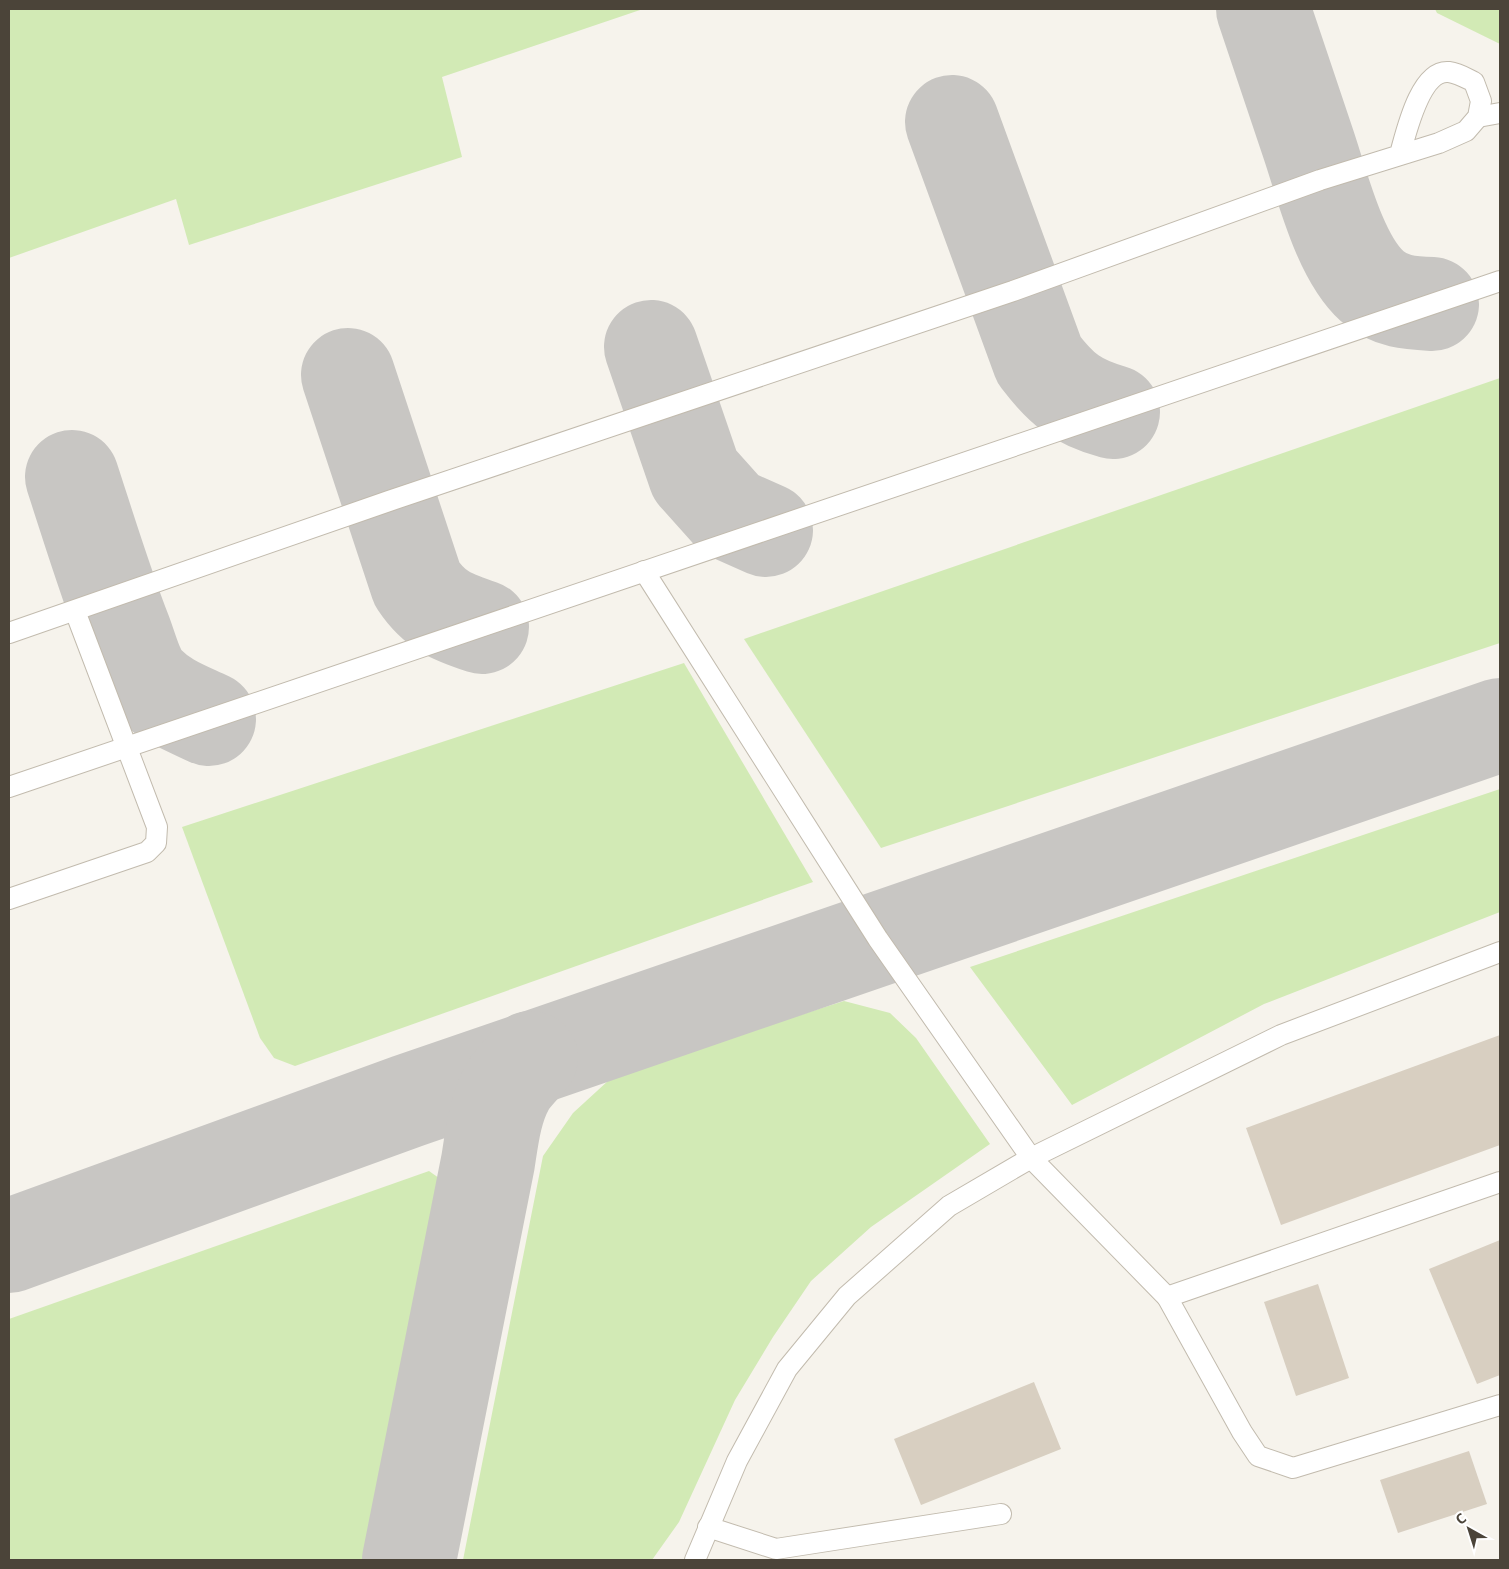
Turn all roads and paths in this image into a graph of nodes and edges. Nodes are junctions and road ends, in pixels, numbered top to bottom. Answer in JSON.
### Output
{"nodes":[{"id":1,"x":1500,"y":113,"type":"edge"},
{"id":2,"x":1478,"y":117,"type":"junction"},
{"id":3,"x":1400,"y":154,"type":"junction"},
{"id":4,"x":1500,"y":281,"type":"edge"},
{"id":5,"x":644,"y":571,"type":"junction"},
{"id":6,"x":75,"y":611,"type":"junction"},
{"id":7,"x":9,"y":634,"type":"edge"},
{"id":8,"x":127,"y":747,"type":"junction"},
{"id":9,"x":9,"y":787,"type":"edge"},
{"id":10,"x":9,"y":899,"type":"edge"},
{"id":11,"x":1500,"y":952,"type":"edge"},
{"id":12,"x":1030,"y":1158,"type":"junction"},
{"id":13,"x":1500,"y":1182,"type":"edge"},
{"id":14,"x":1167,"y":1298,"type":"junction"},
{"id":15,"x":1500,"y":1406,"type":"edge"},
{"id":16,"x":1001,"y":1514,"type":"dead end"},
{"id":17,"x":708,"y":1527,"type":"junction"},
{"id":18,"x":695,"y":1560,"type":"edge"}],
"edges":[{"from":1,"to":2,"type":"lane"},
{"from":2,"to":3,"type":"lane"},
{"from":2,"to":3,"type":"lane"},
{"from":3,"to":6,"type":"lane"},
{"from":4,"to":5,"type":"lane"},
{"from":5,"to":8,"type":"lane"},
{"from":5,"to":12,"type":"lane"},
{"from":6,"to":7,"type":"lane"},
{"from":6,"to":8,"type":"lane"},
{"from":8,"to":9,"type":"lane"},
{"from":8,"to":10,"type":"lane"},
{"from":11,"to":12,"type":"lane"},
{"from":12,"to":14,"type":"lane"},
{"from":12,"to":17,"type":"lane"},
{"from":13,"to":14,"type":"lane"},
{"from":14,"to":15,"type":"lane"},
{"from":16,"to":17,"type":"lane"},
{"from":17,"to":18,"type":"lane"}]}
